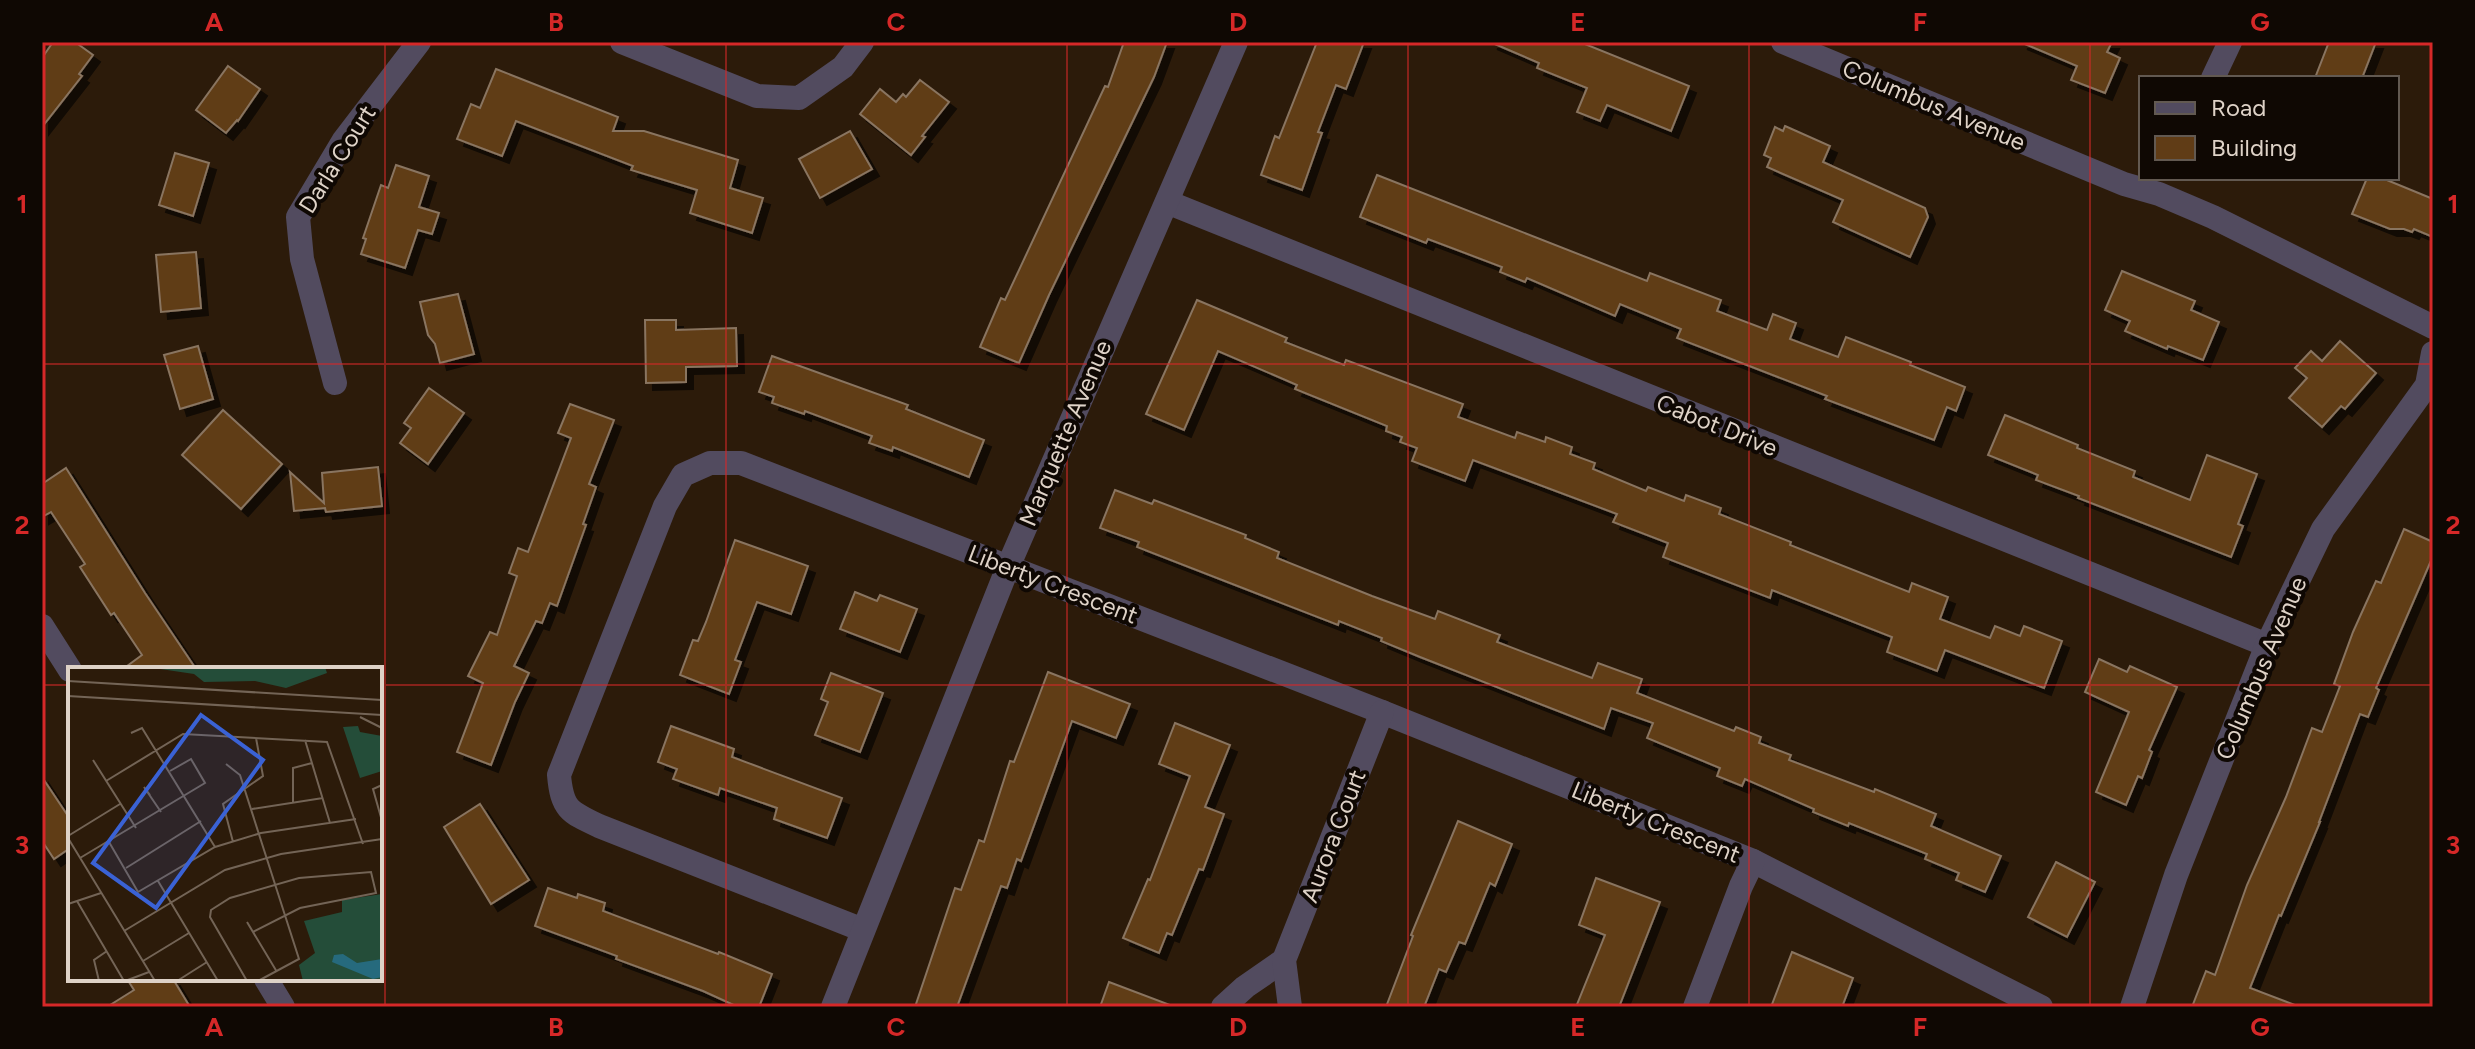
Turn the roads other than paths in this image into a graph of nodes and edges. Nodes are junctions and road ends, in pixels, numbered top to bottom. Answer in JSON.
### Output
{"nodes":[{"id":1,"x":419,"y":42,"type":"edge"},
{"id":2,"x":622,"y":42,"type":"edge"},
{"id":3,"x":862,"y":42,"type":"edge"},
{"id":4,"x":1236,"y":42,"type":"edge"},
{"id":5,"x":1783,"y":42,"type":"edge"},
{"id":6,"x":2230,"y":42,"type":"edge"},
{"id":7,"x":2214,"y":76,"type":"edge"},
{"id":8,"x":2163,"y":186,"type":"edge"},
{"id":9,"x":1167,"y":202,"type":"junction"},
{"id":10,"x":2433,"y":327,"type":"edge"},
{"id":11,"x":2433,"y":353,"type":"edge"},
{"id":12,"x":335,"y":383,"type":"dead end"},
{"id":13,"x":1008,"y":567,"type":"junction"},
{"id":14,"x":42,"y":626,"type":"edge"},
{"id":15,"x":2267,"y":645,"type":"junction"},
{"id":16,"x":68,"y":667,"type":"edge"},
{"id":17,"x":1382,"y":712,"type":"junction"},
{"id":18,"x":1753,"y":861,"type":"junction"},
{"id":19,"x":863,"y":930,"type":"junction"},
{"id":20,"x":1284,"y":960,"type":"junction"},
{"id":21,"x":267,"y":981,"type":"edge"},
{"id":22,"x":283,"y":1007,"type":"edge"},
{"id":23,"x":833,"y":1007,"type":"edge"},
{"id":24,"x":1223,"y":1007,"type":"edge"},
{"id":25,"x":1290,"y":1007,"type":"edge"},
{"id":26,"x":1695,"y":1007,"type":"edge"},
{"id":27,"x":2041,"y":1007,"type":"edge"},
{"id":28,"x":2132,"y":1007,"type":"edge"}],
"edges":[{"from":1,"to":12,"type":"street","name":"Darla Court"},
{"from":2,"to":3,"type":"street"},
{"from":4,"to":9,"type":"street","name":"Marquette Avenue"},
{"from":5,"to":8,"type":"street","name":"Columbus Avenue"},
{"from":6,"to":7,"type":"street"},
{"from":8,"to":10,"type":"street","name":"Columbus Avenue"},
{"from":9,"to":13,"type":"street","name":"Marquette Avenue"},
{"from":9,"to":15,"type":"street","name":"Cabot Drive"},
{"from":11,"to":15,"type":"street","name":"Columbus Avenue"},
{"from":13,"to":17,"type":"street","name":"Liberty Crescent"},
{"from":13,"to":19,"type":"street","name":"Marquette Avenue"},
{"from":13,"to":19,"type":"street","name":"Liberty Crescent"},
{"from":14,"to":16,"type":"street"},
{"from":15,"to":28,"type":"street","name":"Columbus Avenue"},
{"from":17,"to":18,"type":"street","name":"Liberty Crescent"},
{"from":17,"to":20,"type":"street","name":"Aurora Court"},
{"from":18,"to":26,"type":"street"},
{"from":18,"to":27,"type":"street","name":"Liberty Crescent"},
{"from":19,"to":23,"type":"street","name":"Marquette Avenue"},
{"from":20,"to":24,"type":"street"},
{"from":20,"to":25,"type":"street","name":"Aurora Court"},
{"from":21,"to":22,"type":"street"}]}
